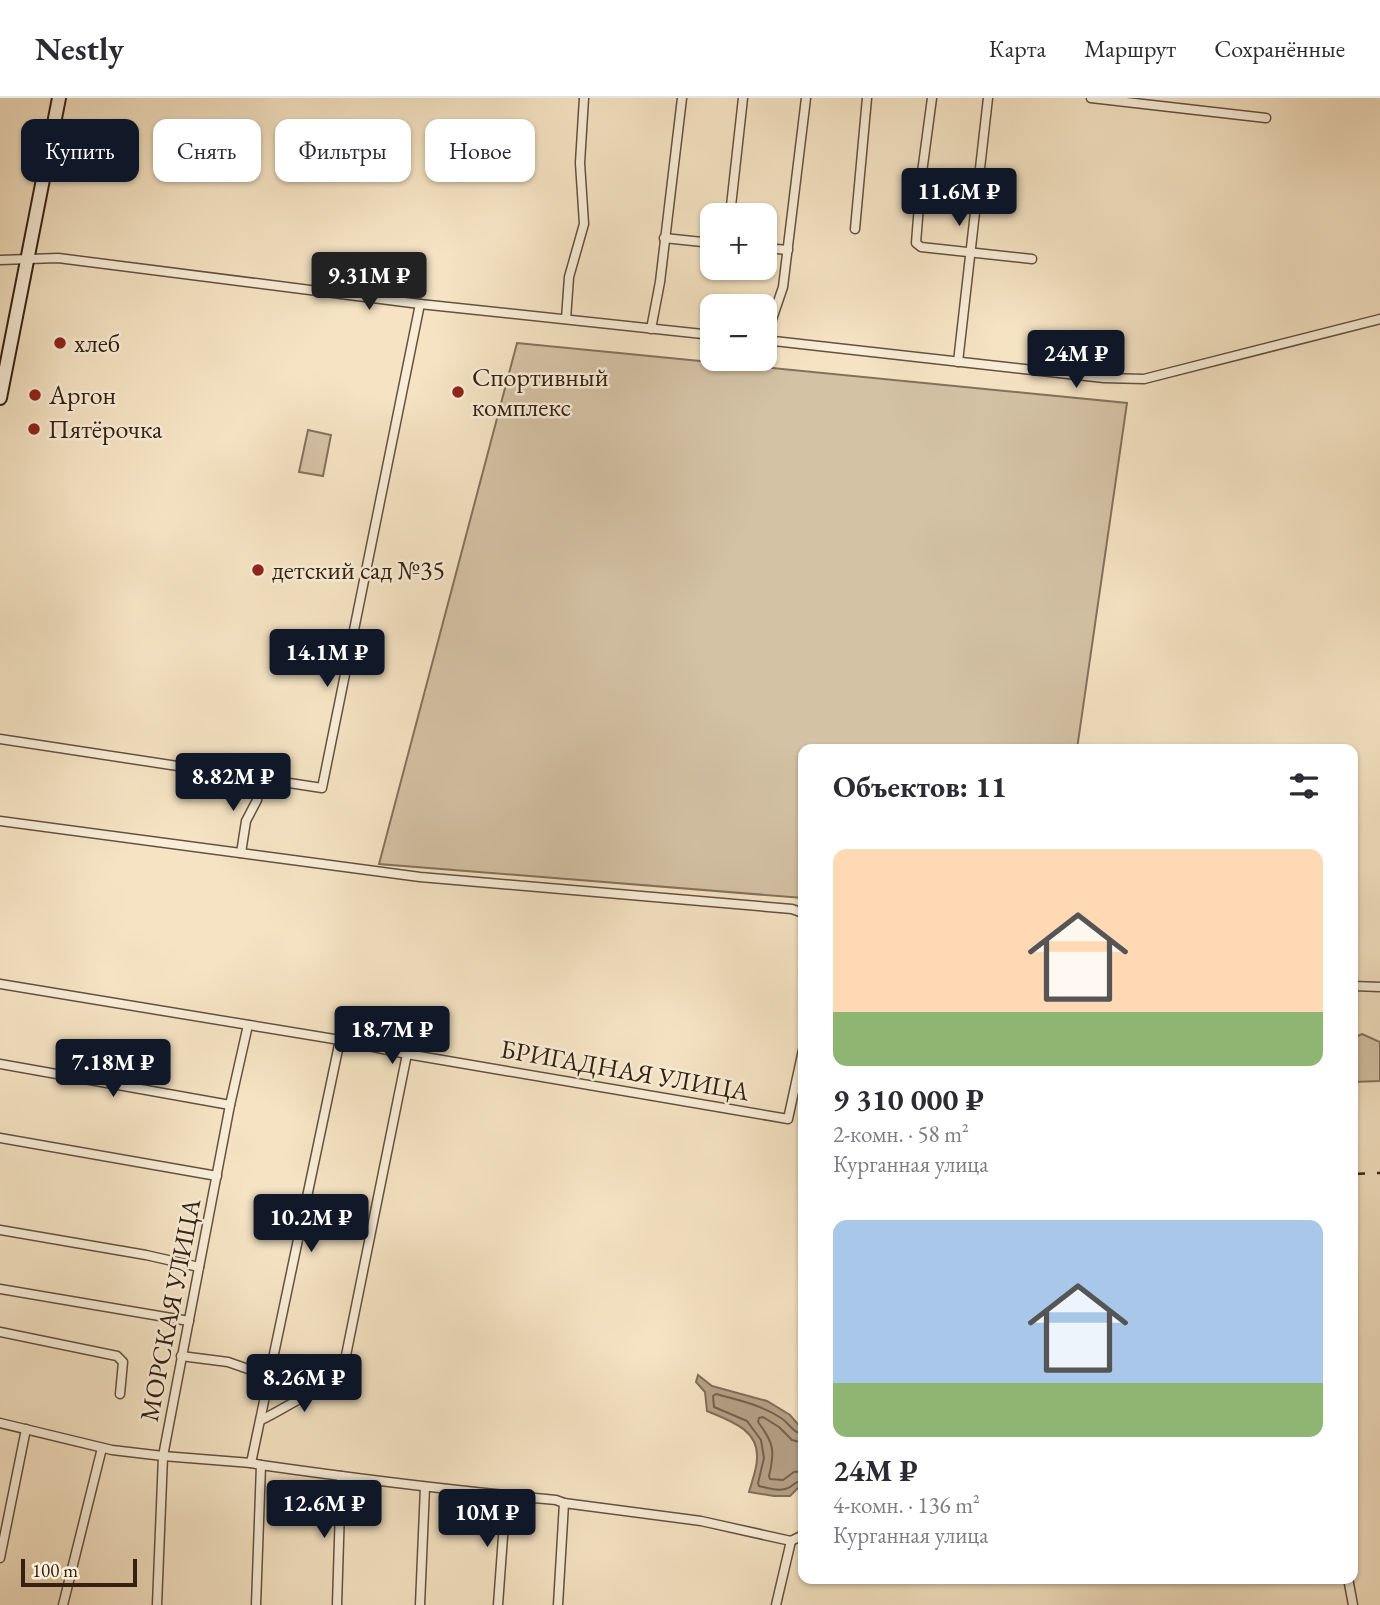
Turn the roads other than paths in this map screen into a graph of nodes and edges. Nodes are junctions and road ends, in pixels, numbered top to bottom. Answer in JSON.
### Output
{"nodes":[{"id":1,"x":59,"y":98,"type":"edge"},
{"id":2,"x":584,"y":98,"type":"edge"},
{"id":3,"x":681,"y":98,"type":"edge"},
{"id":4,"x":743,"y":98,"type":"edge"},
{"id":5,"x":806,"y":98,"type":"edge"},
{"id":6,"x":867,"y":98,"type":"edge"},
{"id":7,"x":932,"y":98,"type":"edge"},
{"id":8,"x":988,"y":98,"type":"edge"},
{"id":9,"x":1091,"y":98,"type":"edge"},
{"id":10,"x":1266,"y":118,"type":"dead end"},
{"id":11,"x":731,"y":203,"type":"edge"},
{"id":12,"x":855,"y":229,"type":"dead end"},
{"id":13,"x":664,"y":238,"type":"junction"},
{"id":14,"x":700,"y":242,"type":"edge"},
{"id":15,"x":777,"y":249,"type":"edge"},
{"id":16,"x":788,"y":250,"type":"junction"},
{"id":17,"x":970,"y":253,"type":"junction"},
{"id":18,"x":1032,"y":258,"type":"dead end"},
{"id":19,"x":28,"y":259,"type":"junction"},
{"id":20,"x":0,"y":260,"type":"edge"},
{"id":21,"x":421,"y":304,"type":"junction"},
{"id":22,"x":777,"y":304,"type":"edge"},
{"id":23,"x":566,"y":320,"type":"junction"},
{"id":24,"x":1380,"y":320,"type":"edge"},
{"id":25,"x":651,"y":329,"type":"junction"},
{"id":26,"x":700,"y":334,"type":"edge"},
{"id":27,"x":777,"y":341,"type":"edge"},
{"id":28,"x":958,"y":362,"type":"junction"},
{"id":29,"x":0,"y":398,"type":"edge"},
{"id":30,"x":0,"y":739,"type":"edge"},
{"id":31,"x":259,"y":779,"type":"junction"},
{"id":32,"x":0,"y":821,"type":"edge"},
{"id":33,"x":241,"y":853,"type":"junction"},
{"id":34,"x":798,"y":911,"type":"edge"},
{"id":35,"x":0,"y":984,"type":"edge"},
{"id":36,"x":1358,"y":986,"type":"edge"},
{"id":37,"x":1380,"y":987,"type":"edge"},
{"id":38,"x":248,"y":1025,"type":"junction"},
{"id":39,"x":340,"y":1040,"type":"junction"},
{"id":40,"x":407,"y":1054,"type":"junction"},
{"id":41,"x":0,"y":1065,"type":"edge"},
{"id":42,"x":798,"y":1073,"type":"edge"},
{"id":43,"x":230,"y":1105,"type":"junction"},
{"id":44,"x":0,"y":1138,"type":"edge"},
{"id":45,"x":217,"y":1176,"type":"junction"},
{"id":46,"x":0,"y":1230,"type":"edge"},
{"id":47,"x":199,"y":1267,"type":"junction"},
{"id":48,"x":0,"y":1289,"type":"edge"},
{"id":49,"x":190,"y":1321,"type":"junction"},
{"id":50,"x":0,"y":1332,"type":"edge"},
{"id":51,"x":181,"y":1356,"type":"junction"},
{"id":52,"x":271,"y":1377,"type":"junction"},
{"id":53,"x":120,"y":1394,"type":"dead end"},
{"id":54,"x":261,"y":1420,"type":"junction"},
{"id":55,"x":0,"y":1423,"type":"edge"},
{"id":56,"x":26,"y":1429,"type":"junction"},
{"id":57,"x":102,"y":1448,"type":"junction"},
{"id":58,"x":163,"y":1456,"type":"junction"},
{"id":59,"x":256,"y":1464,"type":"junction"},
{"id":60,"x":341,"y":1476,"type":"junction"},
{"id":61,"x":425,"y":1487,"type":"junction"},
{"id":62,"x":506,"y":1495,"type":"junction"},
{"id":63,"x":564,"y":1503,"type":"junction"},
{"id":64,"x":798,"y":1538,"type":"edge"},
{"id":65,"x":791,"y":1541,"type":"junction"},
{"id":66,"x":0,"y":1558,"type":"edge"},
{"id":67,"x":1349,"y":1584,"type":"edge"},
{"id":68,"x":63,"y":1605,"type":"edge"},
{"id":69,"x":157,"y":1605,"type":"edge"},
{"id":70,"x":256,"y":1605,"type":"edge"},
{"id":71,"x":337,"y":1605,"type":"edge"},
{"id":72,"x":420,"y":1605,"type":"edge"},
{"id":73,"x":498,"y":1605,"type":"edge"},
{"id":74,"x":558,"y":1605,"type":"edge"},
{"id":75,"x":776,"y":1605,"type":"edge"},
{"id":76,"x":1353,"y":1605,"type":"edge"}],
"edges":[{"from":1,"to":19,"type":"main road"},
{"from":2,"to":23,"type":"street"},
{"from":3,"to":13,"type":"street"},
{"from":4,"to":11,"type":"street"},
{"from":5,"to":16,"type":"street"},
{"from":6,"to":12,"type":"street"},
{"from":7,"to":17,"type":"street"},
{"from":8,"to":17,"type":"street"},
{"from":9,"to":10,"type":"street"},
{"from":13,"to":14,"type":"street"},
{"from":13,"to":25,"type":"street"},
{"from":15,"to":16,"type":"street"},
{"from":16,"to":22,"type":"street"},
{"from":17,"to":18,"type":"street"},
{"from":17,"to":28,"type":"street"},
{"from":19,"to":20,"type":"street"},
{"from":19,"to":21,"type":"street"},
{"from":19,"to":29,"type":"main road"},
{"from":21,"to":23,"type":"street"},
{"from":21,"to":31,"type":"street"},
{"from":23,"to":25,"type":"street"},
{"from":24,"to":28,"type":"street"},
{"from":25,"to":26,"type":"street"},
{"from":27,"to":28,"type":"street"},
{"from":30,"to":31,"type":"street"},
{"from":31,"to":33,"type":"street"},
{"from":32,"to":33,"type":"street"},
{"from":33,"to":34,"type":"street"},
{"from":35,"to":38,"type":"street","name":"БРИГАДНАЯ УЛИЦА"},
{"from":36,"to":37,"type":"street"},
{"from":38,"to":39,"type":"street","name":"БРИГАДНАЯ УЛИЦА"},
{"from":38,"to":43,"type":"street","name":"МОРСКАЯ УЛИЦА"},
{"from":39,"to":40,"type":"street","name":"БРИГАДНАЯ УЛИЦА"},
{"from":39,"to":52,"type":"street"},
{"from":40,"to":42,"type":"street","name":"БРИГАДНАЯ УЛИЦА"},
{"from":40,"to":54,"type":"street"},
{"from":41,"to":43,"type":"street"},
{"from":43,"to":45,"type":"street","name":"МОРСКАЯ УЛИЦА"},
{"from":44,"to":45,"type":"street"},
{"from":45,"to":47,"type":"street","name":"МОРСКАЯ УЛИЦА"},
{"from":46,"to":47,"type":"street"},
{"from":47,"to":49,"type":"street","name":"МОРСКАЯ УЛИЦА"},
{"from":48,"to":49,"type":"street"},
{"from":49,"to":51,"type":"street","name":"МОРСКАЯ УЛИЦА"},
{"from":50,"to":53,"type":"street"},
{"from":51,"to":52,"type":"street"},
{"from":51,"to":58,"type":"street","name":"МОРСКАЯ УЛИЦА"},
{"from":52,"to":54,"type":"street"},
{"from":54,"to":59,"type":"street"},
{"from":55,"to":56,"type":"street"},
{"from":56,"to":57,"type":"street"},
{"from":56,"to":66,"type":"street"},
{"from":57,"to":58,"type":"street"},
{"from":57,"to":68,"type":"street"},
{"from":58,"to":59,"type":"street"},
{"from":58,"to":69,"type":"street","name":"МОРСКАЯ УЛИЦА"},
{"from":59,"to":60,"type":"street"},
{"from":59,"to":70,"type":"street"},
{"from":60,"to":61,"type":"street"},
{"from":60,"to":71,"type":"street"},
{"from":61,"to":62,"type":"street"},
{"from":61,"to":72,"type":"street"},
{"from":62,"to":63,"type":"street"},
{"from":62,"to":73,"type":"street"},
{"from":63,"to":65,"type":"street"},
{"from":63,"to":74,"type":"street"},
{"from":64,"to":65,"type":"street"},
{"from":65,"to":75,"type":"street"},
{"from":67,"to":76,"type":"street"}]}
